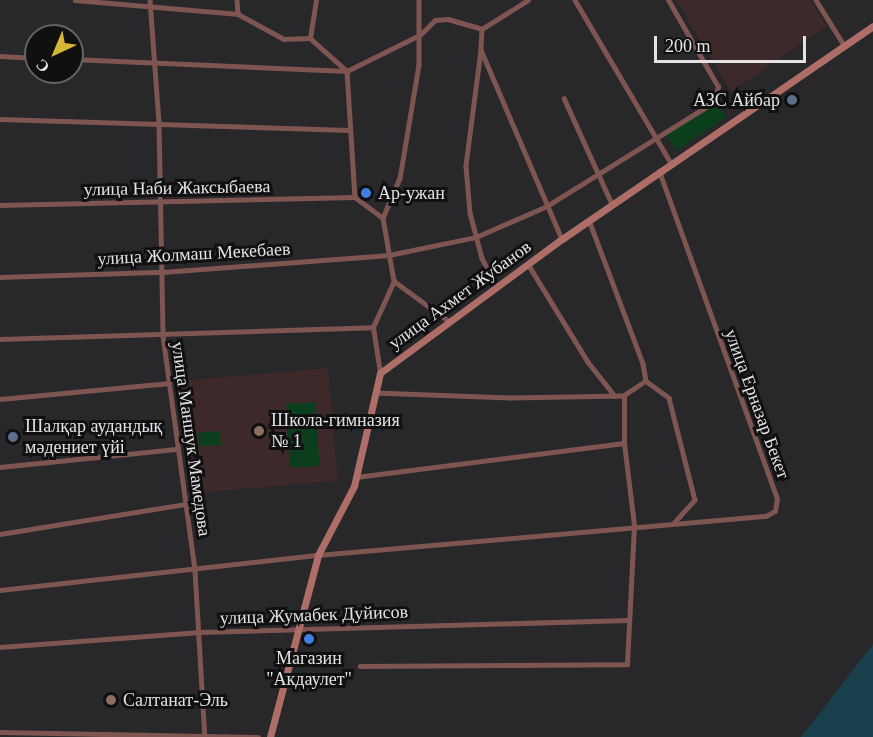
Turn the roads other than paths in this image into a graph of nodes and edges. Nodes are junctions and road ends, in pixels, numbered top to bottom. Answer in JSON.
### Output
{"nodes":[{"id":1,"x":75,"y":0,"type":"edge"},
{"id":2,"x":150,"y":0,"type":"edge"},
{"id":3,"x":237,"y":0,"type":"edge"},
{"id":4,"x":316,"y":0,"type":"edge"},
{"id":5,"x":419,"y":0,"type":"edge"},
{"id":6,"x":528,"y":0,"type":"edge"},
{"id":7,"x":576,"y":0,"type":"edge"},
{"id":8,"x":668,"y":0,"type":"edge"},
{"id":9,"x":816,"y":0,"type":"edge"},
{"id":10,"x":150,"y":8,"type":"junction"},
{"id":11,"x":237,"y":14,"type":"junction"},
{"id":12,"x":873,"y":26,"type":"edge"},
{"id":13,"x":482,"y":28,"type":"junction"},
{"id":14,"x":420,"y":35,"type":"junction"},
{"id":15,"x":310,"y":38,"type":"junction"},
{"id":16,"x":844,"y":45,"type":"junction"},
{"id":17,"x":481,"y":50,"type":"junction"},
{"id":18,"x":0,"y":56,"type":"edge"},
{"id":19,"x":24,"y":57,"type":"edge"},
{"id":20,"x":84,"y":60,"type":"edge"},
{"id":21,"x":153,"y":63,"type":"junction"},
{"id":22,"x":347,"y":71,"type":"junction"},
{"id":23,"x":564,"y":98,"type":"dead end"},
{"id":24,"x":0,"y":119,"type":"edge"},
{"id":25,"x":159,"y":123,"type":"junction"},
{"id":26,"x":348,"y":130,"type":"junction"},
{"id":27,"x":656,"y":136,"type":"junction"},
{"id":28,"x":671,"y":163,"type":"junction"},
{"id":29,"x":659,"y":172,"type":"junction"},
{"id":30,"x":598,"y":173,"type":"junction"},
{"id":31,"x":355,"y":197,"type":"junction"},
{"id":32,"x":158,"y":202,"type":"junction"},
{"id":33,"x":612,"y":204,"type":"junction"},
{"id":34,"x":0,"y":205,"type":"edge"},
{"id":35,"x":548,"y":206,"type":"junction"},
{"id":36,"x":383,"y":219,"type":"junction"},
{"id":37,"x":589,"y":220,"type":"junction"},
{"id":38,"x":476,"y":237,"type":"junction"},
{"id":39,"x":562,"y":239,"type":"junction"},
{"id":40,"x":389,"y":255,"type":"junction"},
{"id":41,"x":528,"y":264,"type":"junction"},
{"id":42,"x":163,"y":272,"type":"junction"},
{"id":43,"x":0,"y":277,"type":"edge"},
{"id":44,"x":394,"y":281,"type":"junction"},
{"id":45,"x":497,"y":287,"type":"junction"},
{"id":46,"x":450,"y":322,"type":"junction"},
{"id":47,"x":373,"y":327,"type":"junction"},
{"id":48,"x":164,"y":336,"type":"junction"},
{"id":49,"x":0,"y":339,"type":"edge"},
{"id":50,"x":380,"y":373,"type":"junction"},
{"id":51,"x":646,"y":381,"type":"junction"},
{"id":52,"x":169,"y":383,"type":"junction"},
{"id":53,"x":375,"y":393,"type":"junction"},
{"id":54,"x":615,"y":396,"type":"junction"},
{"id":55,"x":624,"y":396,"type":"junction"},
{"id":56,"x":0,"y":399,"type":"edge"},
{"id":57,"x":624,"y":443,"type":"junction"},
{"id":58,"x":178,"y":449,"type":"junction"},
{"id":59,"x":0,"y":467,"type":"edge"},
{"id":60,"x":356,"y":477,"type":"junction"},
{"id":61,"x":186,"y":504,"type":"junction"},
{"id":62,"x":675,"y":522,"type":"junction"},
{"id":63,"x":634,"y":525,"type":"junction"},
{"id":64,"x":0,"y":534,"type":"edge"},
{"id":65,"x":318,"y":555,"type":"junction"},
{"id":66,"x":195,"y":570,"type":"junction"},
{"id":67,"x":0,"y":590,"type":"edge"},
{"id":68,"x":629,"y":620,"type":"junction"},
{"id":69,"x":298,"y":629,"type":"junction"},
{"id":70,"x":199,"y":632,"type":"junction"},
{"id":71,"x":0,"y":647,"type":"edge"},
{"id":72,"x":360,"y":666,"type":"dead end"},
{"id":73,"x":0,"y":732,"type":"edge"},
{"id":74,"x":84,"y":735,"type":"edge"},
{"id":75,"x":205,"y":736,"type":"edge"},
{"id":76,"x":258,"y":737,"type":"edge"},
{"id":77,"x":270,"y":737,"type":"edge"}],
"edges":[{"from":1,"to":10,"type":"street"},
{"from":2,"to":10,"type":"street","name":"улица Маншук Мамедова"},
{"from":3,"to":11,"type":"street"},
{"from":4,"to":15,"type":"street"},
{"from":5,"to":14,"type":"street"},
{"from":6,"to":13,"type":"street"},
{"from":7,"to":27,"type":"street"},
{"from":8,"to":27,"type":"street","name":"улица Жолмаш Мекебаев"},
{"from":9,"to":16,"type":"street"},
{"from":10,"to":11,"type":"street"},
{"from":10,"to":21,"type":"street","name":"улица Маншук Мамедова"},
{"from":11,"to":15,"type":"street"},
{"from":12,"to":16,"type":"main road","name":"улица Ахмет Жубанов"},
{"from":13,"to":14,"type":"street"},
{"from":13,"to":17,"type":"street"},
{"from":14,"to":22,"type":"street"},
{"from":14,"to":36,"type":"street"},
{"from":15,"to":22,"type":"street"},
{"from":16,"to":28,"type":"main road","name":"улица Ахмет Жубанов"},
{"from":17,"to":35,"type":"street"},
{"from":17,"to":38,"type":"street"},
{"from":18,"to":19,"type":"street"},
{"from":20,"to":21,"type":"street"},
{"from":21,"to":22,"type":"street"},
{"from":21,"to":25,"type":"street","name":"улица Маншук Мамедова"},
{"from":22,"to":26,"type":"street"},
{"from":23,"to":30,"type":"street"},
{"from":24,"to":25,"type":"street"},
{"from":25,"to":26,"type":"street"},
{"from":25,"to":32,"type":"street","name":"улица Маншук Мамедова"},
{"from":26,"to":31,"type":"street"},
{"from":27,"to":28,"type":"street"},
{"from":27,"to":30,"type":"street","name":"улица Жолмаш Мекебаев"},
{"from":28,"to":29,"type":"main road","name":"улица Ахмет Жубанов"},
{"from":29,"to":33,"type":"main road","name":"улица Ахмет Жубанов"},
{"from":29,"to":62,"type":"street","name":"улица Ерназар Бекет"},
{"from":30,"to":33,"type":"street"},
{"from":30,"to":35,"type":"street","name":"улица Жолмаш Мекебаев"},
{"from":31,"to":32,"type":"street","name":"улица Наби Жаксыбаева"},
{"from":31,"to":36,"type":"street"},
{"from":32,"to":34,"type":"street","name":"улица Наби Жаксыбаева"},
{"from":32,"to":42,"type":"street","name":"улица Маншук Мамедова"},
{"from":33,"to":37,"type":"main road","name":"улица Ахмет Жубанов"},
{"from":35,"to":38,"type":"street","name":"улица Жолмаш Мекебаев"},
{"from":35,"to":39,"type":"street"},
{"from":36,"to":40,"type":"street"},
{"from":37,"to":39,"type":"main road","name":"улица Ахмет Жубанов"},
{"from":37,"to":51,"type":"street"},
{"from":38,"to":40,"type":"street","name":"улица Жолмаш Мекебаев"},
{"from":38,"to":45,"type":"street"},
{"from":39,"to":41,"type":"main road","name":"улица Ахмет Жубанов"},
{"from":40,"to":42,"type":"street","name":"улица Жолмаш Мекебаев"},
{"from":40,"to":44,"type":"street"},
{"from":41,"to":45,"type":"main road","name":"улица Ахмет Жубанов"},
{"from":41,"to":54,"type":"street"},
{"from":42,"to":43,"type":"street","name":"улица Жолмаш Мекебаев"},
{"from":42,"to":48,"type":"street","name":"улица Маншук Мамедова"},
{"from":44,"to":46,"type":"street"},
{"from":44,"to":47,"type":"street"},
{"from":45,"to":46,"type":"main road","name":"улица Ахмет Жубанов"},
{"from":46,"to":50,"type":"main road","name":"улица Ахмет Жубанов"},
{"from":47,"to":48,"type":"street"},
{"from":47,"to":50,"type":"street"},
{"from":48,"to":49,"type":"street"},
{"from":48,"to":52,"type":"street","name":"улица Маншук Мамедова"},
{"from":50,"to":53,"type":"main road","name":"улица Ахмет Жубанов"},
{"from":51,"to":55,"type":"street"},
{"from":51,"to":62,"type":"street"},
{"from":52,"to":56,"type":"street"},
{"from":52,"to":58,"type":"street","name":"улица Маншук Мамедова"},
{"from":53,"to":54,"type":"street"},
{"from":53,"to":60,"type":"main road","name":"улица Ахмет Жубанов"},
{"from":54,"to":55,"type":"street"},
{"from":55,"to":57,"type":"street"},
{"from":57,"to":60,"type":"street"},
{"from":57,"to":63,"type":"street"},
{"from":58,"to":59,"type":"street"},
{"from":58,"to":61,"type":"street","name":"улица Маншук Мамедова"},
{"from":60,"to":65,"type":"main road","name":"улица Ахмет Жубанов"},
{"from":61,"to":64,"type":"street"},
{"from":61,"to":66,"type":"street","name":"улица Маншук Мамедова"},
{"from":62,"to":63,"type":"street","name":"улица Ерназар Бекет"},
{"from":63,"to":65,"type":"street","name":"улица Ерназар Бекет"},
{"from":63,"to":68,"type":"street"},
{"from":65,"to":66,"type":"street","name":"улица Ерназар Бекет"},
{"from":65,"to":69,"type":"main road","name":"улица Ахмет Жубанов"},
{"from":66,"to":67,"type":"street","name":"улица Ерназар Бекет"},
{"from":66,"to":70,"type":"street","name":"улица Маншук Мамедова"},
{"from":68,"to":69,"type":"street","name":"улица Жумабек Дуйисов"},
{"from":68,"to":72,"type":"street"},
{"from":69,"to":70,"type":"street","name":"улица Жумабек Дуйисов"},
{"from":69,"to":77,"type":"main road","name":"улица Ахмет Жубанов"},
{"from":70,"to":71,"type":"street","name":"улица Жумабек Дуйисов"},
{"from":70,"to":75,"type":"street","name":"улица Маншук Мамедова"},
{"from":73,"to":74,"type":"street"},
{"from":74,"to":75,"type":"street"},
{"from":75,"to":76,"type":"street"}]}
